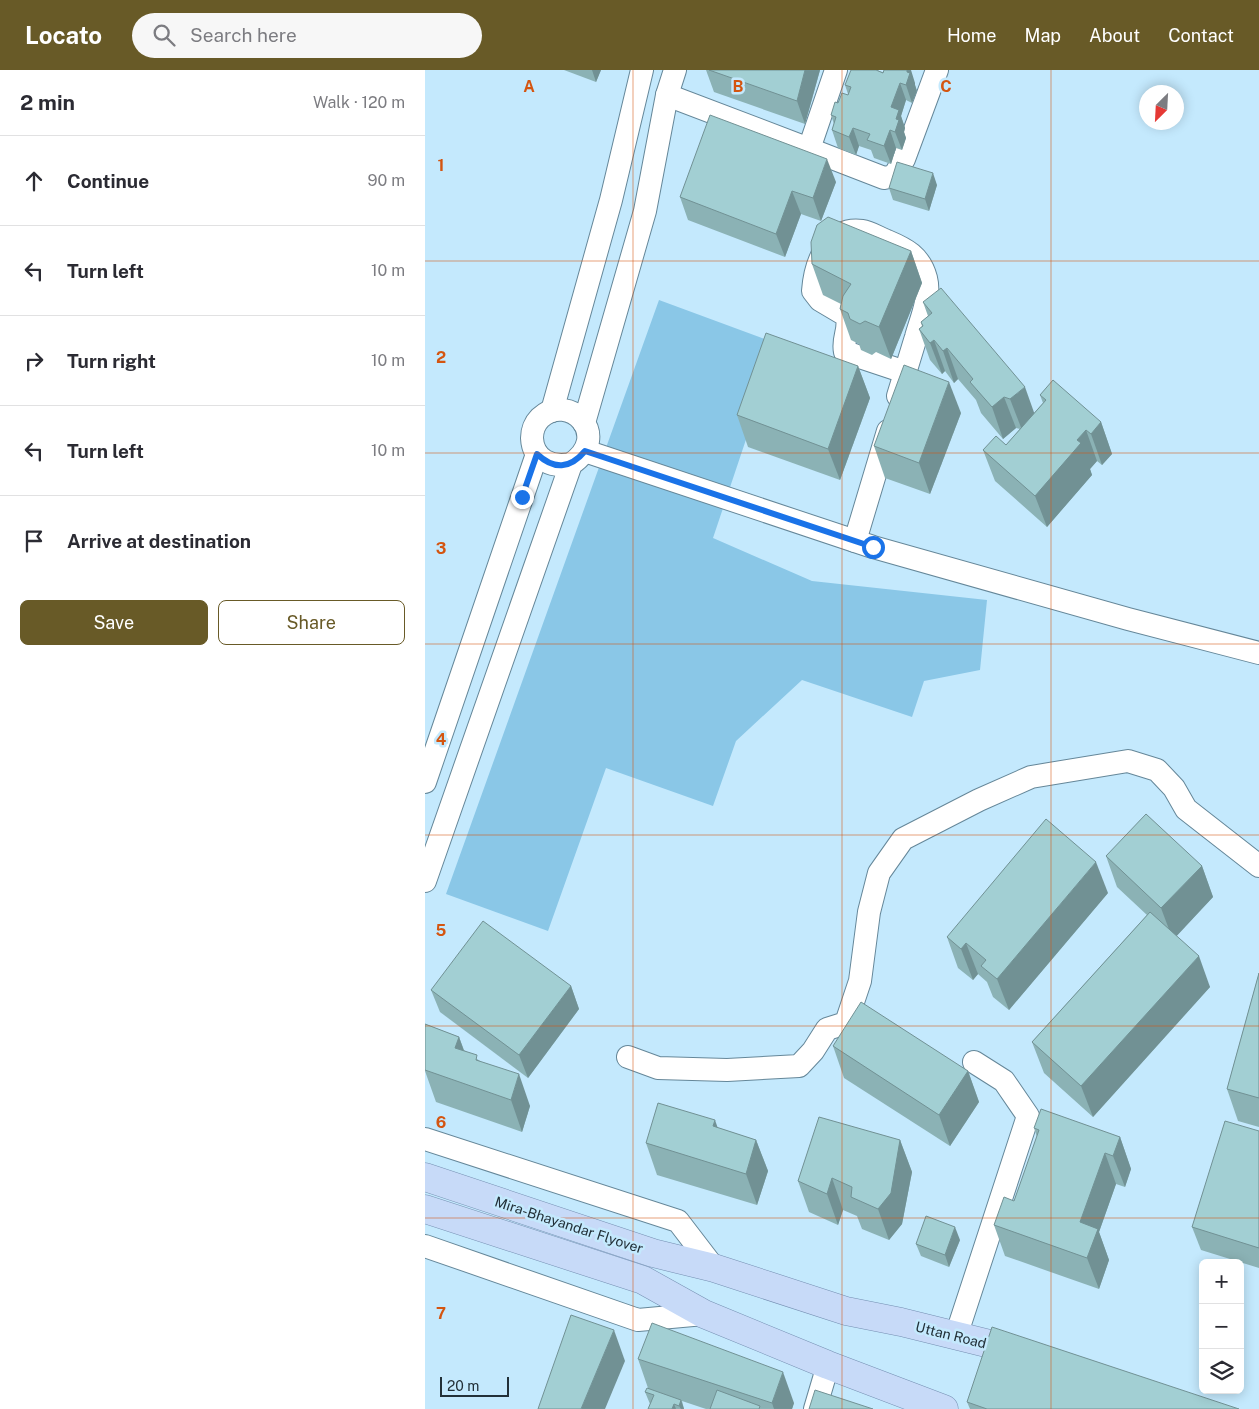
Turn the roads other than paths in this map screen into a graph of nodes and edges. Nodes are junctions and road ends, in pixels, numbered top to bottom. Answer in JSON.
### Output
{"nodes":[{"id":1,"x":642,"y":70,"type":"edge"},
{"id":2,"x":675,"y":70,"type":"edge"},
{"id":3,"x":836,"y":70,"type":"edge"},
{"id":4,"x":937,"y":70,"type":"edge"},
{"id":5,"x":667,"y":95,"type":"junction"},
{"id":6,"x":809,"y":149,"type":"junction"},
{"id":7,"x":611,"y":200,"type":"junction"},
{"id":8,"x":645,"y":211,"type":"junction"},
{"id":9,"x":905,"y":372,"type":"junction"},
{"id":10,"x":552,"y":411,"type":"junction"},
{"id":11,"x":584,"y":423,"type":"junction"},
{"id":12,"x":537,"y":454,"type":"junction"},
{"id":13,"x":578,"y":457,"type":"junction"},
{"id":14,"x":855,"y":541,"type":"junction"},
{"id":15,"x":1259,"y":653,"type":"edge"},
{"id":16,"x":425,"y":782,"type":"edge"},
{"id":17,"x":1259,"y":866,"type":"edge"},
{"id":18,"x":425,"y":881,"type":"edge"},
{"id":19,"x":628,"y":1058,"type":"dead end"},
{"id":20,"x":974,"y":1062,"type":"dead end"},
{"id":21,"x":425,"y":1139,"type":"edge"},
{"id":22,"x":425,"y":1177,"type":"edge"},
{"id":23,"x":425,"y":1209,"type":"edge"},
{"id":24,"x":425,"y":1246,"type":"edge"},
{"id":25,"x":714,"y":1268,"type":"junction"},
{"id":26,"x":704,"y":1314,"type":"junction"},
{"id":27,"x":956,"y":1336,"type":"junction"},
{"id":28,"x":998,"y":1346,"type":"junction"},
{"id":29,"x":1045,"y":1362,"type":"edge"},
{"id":30,"x":828,"y":1365,"type":"junction"},
{"id":31,"x":988,"y":1373,"type":"edge"},
{"id":32,"x":815,"y":1409,"type":"edge"},
{"id":33,"x":944,"y":1409,"type":"edge"}],
"edges":[{"from":1,"to":7,"type":"street"},
{"from":2,"to":5,"type":"street"},
{"from":3,"to":6,"type":"street"},
{"from":4,"to":6,"type":"street"},
{"from":5,"to":6,"type":"street"},
{"from":5,"to":8,"type":"street"},
{"from":7,"to":8,"type":"street"},
{"from":7,"to":10,"type":"street"},
{"from":8,"to":11,"type":"street"},
{"from":9,"to":9,"type":"street"},
{"from":9,"to":14,"type":"street"},
{"from":10,"to":11,"type":"street"},
{"from":10,"to":12,"type":"street"},
{"from":11,"to":13,"type":"street"},
{"from":12,"to":13,"type":"street"},
{"from":12,"to":16,"type":"street"},
{"from":13,"to":14,"type":"street"},
{"from":13,"to":18,"type":"street"},
{"from":14,"to":15,"type":"street"},
{"from":17,"to":19,"type":"street"},
{"from":20,"to":27,"type":"street"},
{"from":21,"to":25,"type":"street"},
{"from":22,"to":25,"type":"main road","name":"Mira-Bhayandar Flyover"},
{"from":23,"to":26,"type":"main road"},
{"from":24,"to":26,"type":"street"},
{"from":25,"to":27,"type":"main road","name":"Uttan Road"},
{"from":26,"to":30,"type":"main road"},
{"from":27,"to":28,"type":"main road","name":"Uttan Road"},
{"from":28,"to":29,"type":"main road","name":"Uttan Road"},
{"from":28,"to":31,"type":"main road"},
{"from":30,"to":32,"type":"street"},
{"from":30,"to":33,"type":"main road"}]}
